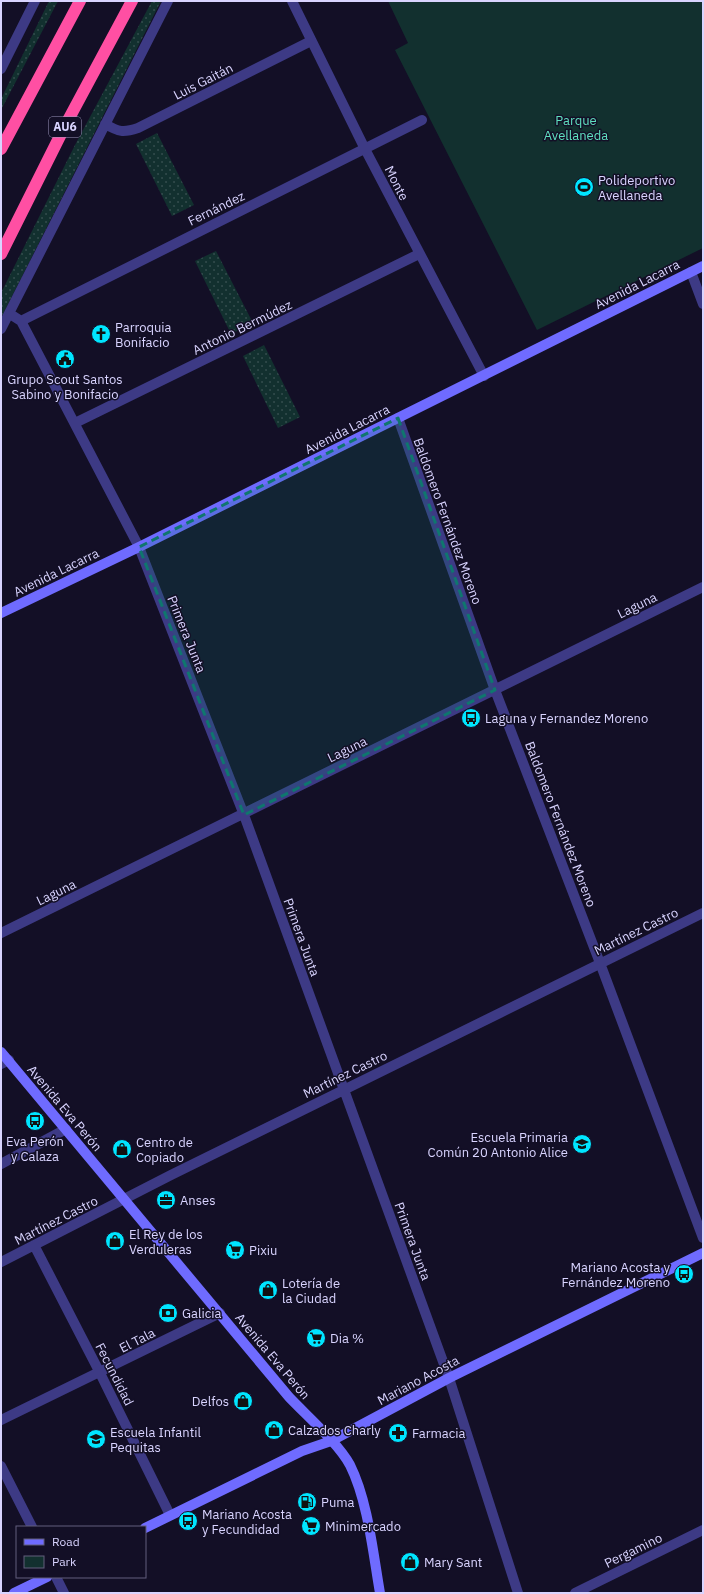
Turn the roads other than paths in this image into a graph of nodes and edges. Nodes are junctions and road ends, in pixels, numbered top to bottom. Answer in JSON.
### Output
{"nodes":[{"id":1,"x":35,"y":1,"type":"edge"},
{"id":2,"x":80,"y":1,"type":"edge"},
{"id":3,"x":132,"y":1,"type":"edge"},
{"id":4,"x":168,"y":1,"type":"edge"},
{"id":5,"x":292,"y":1,"type":"edge"},
{"id":6,"x":311,"y":41,"type":"junction"},
{"id":7,"x":1,"y":69,"type":"edge"},
{"id":8,"x":422,"y":120,"type":"dead end"},
{"id":9,"x":105,"y":124,"type":"junction"},
{"id":10,"x":1,"y":149,"type":"edge"},
{"id":11,"x":365,"y":149,"type":"junction"},
{"id":12,"x":1,"y":254,"type":"edge"},
{"id":13,"x":419,"y":254,"type":"junction"},
{"id":14,"x":703,"y":266,"type":"edge"},
{"id":15,"x":690,"y":272,"type":"junction"},
{"id":16,"x":703,"y":304,"type":"edge"},
{"id":17,"x":10,"y":314,"type":"junction"},
{"id":18,"x":21,"y":321,"type":"junction"},
{"id":19,"x":1,"y":329,"type":"edge"},
{"id":20,"x":484,"y":376,"type":"junction"},
{"id":21,"x":398,"y":418,"type":"junction"},
{"id":22,"x":75,"y":423,"type":"junction"},
{"id":23,"x":139,"y":547,"type":"junction"},
{"id":24,"x":703,"y":587,"type":"edge"},
{"id":25,"x":1,"y":613,"type":"edge"},
{"id":26,"x":495,"y":690,"type":"junction"},
{"id":27,"x":244,"y":815,"type":"junction"},
{"id":28,"x":703,"y":913,"type":"edge"},
{"id":29,"x":1,"y":933,"type":"edge"},
{"id":30,"x":600,"y":963,"type":"junction"},
{"id":31,"x":1,"y":1052,"type":"edge"},
{"id":32,"x":5,"y":1062,"type":"edge"},
{"id":33,"x":343,"y":1090,"type":"junction"},
{"id":34,"x":66,"y":1129,"type":"junction"},
{"id":35,"x":1,"y":1164,"type":"edge"},
{"id":36,"x":124,"y":1200,"type":"junction"},
{"id":37,"x":703,"y":1238,"type":"edge"},
{"id":38,"x":34,"y":1245,"type":"junction"},
{"id":39,"x":703,"y":1253,"type":"edge"},
{"id":40,"x":1,"y":1262,"type":"edge"},
{"id":41,"x":220,"y":1313,"type":"junction"},
{"id":42,"x":100,"y":1373,"type":"junction"},
{"id":43,"x":449,"y":1378,"type":"junction"},
{"id":44,"x":1,"y":1420,"type":"edge"},
{"id":45,"x":331,"y":1441,"type":"junction"},
{"id":46,"x":1,"y":1466,"type":"edge"},
{"id":47,"x":170,"y":1516,"type":"junction"},
{"id":48,"x":31,"y":1526,"type":"edge"},
{"id":49,"x":146,"y":1528,"type":"edge"},
{"id":50,"x":703,"y":1530,"type":"edge"},
{"id":51,"x":45,"y":1578,"type":"edge"},
{"id":52,"x":56,"y":1578,"type":"edge"},
{"id":53,"x":14,"y":1593,"type":"edge"},
{"id":54,"x":64,"y":1593,"type":"edge"},
{"id":55,"x":380,"y":1593,"type":"edge"},
{"id":56,"x":518,"y":1593,"type":"edge"},
{"id":57,"x":575,"y":1593,"type":"edge"}],
"edges":[{"from":1,"to":7,"type":"street"},
{"from":2,"to":10,"type":"highway"},
{"from":3,"to":12,"type":"highway","number":"AU6"},
{"from":4,"to":9,"type":"street"},
{"from":5,"to":6,"type":"street","name":"Monte"},
{"from":6,"to":9,"type":"street","name":"Luis Gaitán"},
{"from":6,"to":11,"type":"street","name":"Monte"},
{"from":8,"to":11,"type":"street","name":"Fernández"},
{"from":9,"to":17,"type":"street"},
{"from":11,"to":13,"type":"street","name":"Monte"},
{"from":11,"to":18,"type":"street","name":"Fernández"},
{"from":13,"to":20,"type":"street","name":"Monte"},
{"from":13,"to":22,"type":"street","name":"Antonio Bermúdez"},
{"from":14,"to":15,"type":"street","name":"Avenida Lacarra"},
{"from":15,"to":16,"type":"street"},
{"from":15,"to":20,"type":"street","name":"Avenida Lacarra"},
{"from":17,"to":18,"type":"street","name":"Primera Junta"},
{"from":17,"to":19,"type":"street"},
{"from":18,"to":22,"type":"street","name":"Primera Junta"},
{"from":20,"to":21,"type":"street","name":"Avenida Lacarra"},
{"from":21,"to":23,"type":"street","name":"Avenida Lacarra"},
{"from":21,"to":26,"type":"street","name":"Baldomero Fernández Moreno"},
{"from":22,"to":23,"type":"street","name":"Primera Junta"},
{"from":23,"to":25,"type":"street","name":"Avenida Lacarra"},
{"from":23,"to":27,"type":"street","name":"Primera Junta"},
{"from":24,"to":26,"type":"street","name":"Laguna"},
{"from":26,"to":27,"type":"street","name":"Laguna"},
{"from":26,"to":30,"type":"street","name":"Baldomero Fernández Moreno"},
{"from":27,"to":29,"type":"street","name":"Laguna"},
{"from":27,"to":33,"type":"street","name":"Primera Junta"},
{"from":28,"to":30,"type":"street","name":"Martínez Castro"},
{"from":30,"to":33,"type":"street","name":"Martínez Castro"},
{"from":30,"to":37,"type":"street","name":"Baldomero Fernández Moreno"},
{"from":31,"to":32,"type":"street","name":"Avenida Eva Perón"},
{"from":32,"to":34,"type":"street","name":"Avenida Eva Perón"},
{"from":33,"to":36,"type":"street","name":"Martínez Castro"},
{"from":33,"to":43,"type":"street","name":"Primera Junta"},
{"from":34,"to":35,"type":"street"},
{"from":34,"to":36,"type":"street","name":"Avenida Eva Perón"},
{"from":36,"to":38,"type":"street","name":"Martínez Castro"},
{"from":36,"to":41,"type":"street","name":"Avenida Eva Perón"},
{"from":38,"to":40,"type":"street","name":"Martínez Castro"},
{"from":38,"to":42,"type":"street","name":"Fecundidad"},
{"from":39,"to":43,"type":"street","name":"Mariano Acosta"},
{"from":41,"to":42,"type":"street","name":"El Tala"},
{"from":41,"to":45,"type":"street","name":"Avenida Eva Perón"},
{"from":42,"to":44,"type":"street","name":"El Tala"},
{"from":42,"to":47,"type":"street","name":"Fecundidad"},
{"from":43,"to":45,"type":"street","name":"Mariano Acosta"},
{"from":43,"to":56,"type":"street","name":"Primera Junta"},
{"from":45,"to":47,"type":"street","name":"Mariano Acosta"},
{"from":45,"to":55,"type":"street","name":"Avenida Eva Perón"},
{"from":46,"to":48,"type":"street"},
{"from":47,"to":49,"type":"street","name":"Mariano Acosta"},
{"from":50,"to":57,"type":"street","name":"Pergamino"},
{"from":51,"to":53,"type":"street"},
{"from":52,"to":54,"type":"street"}]}
